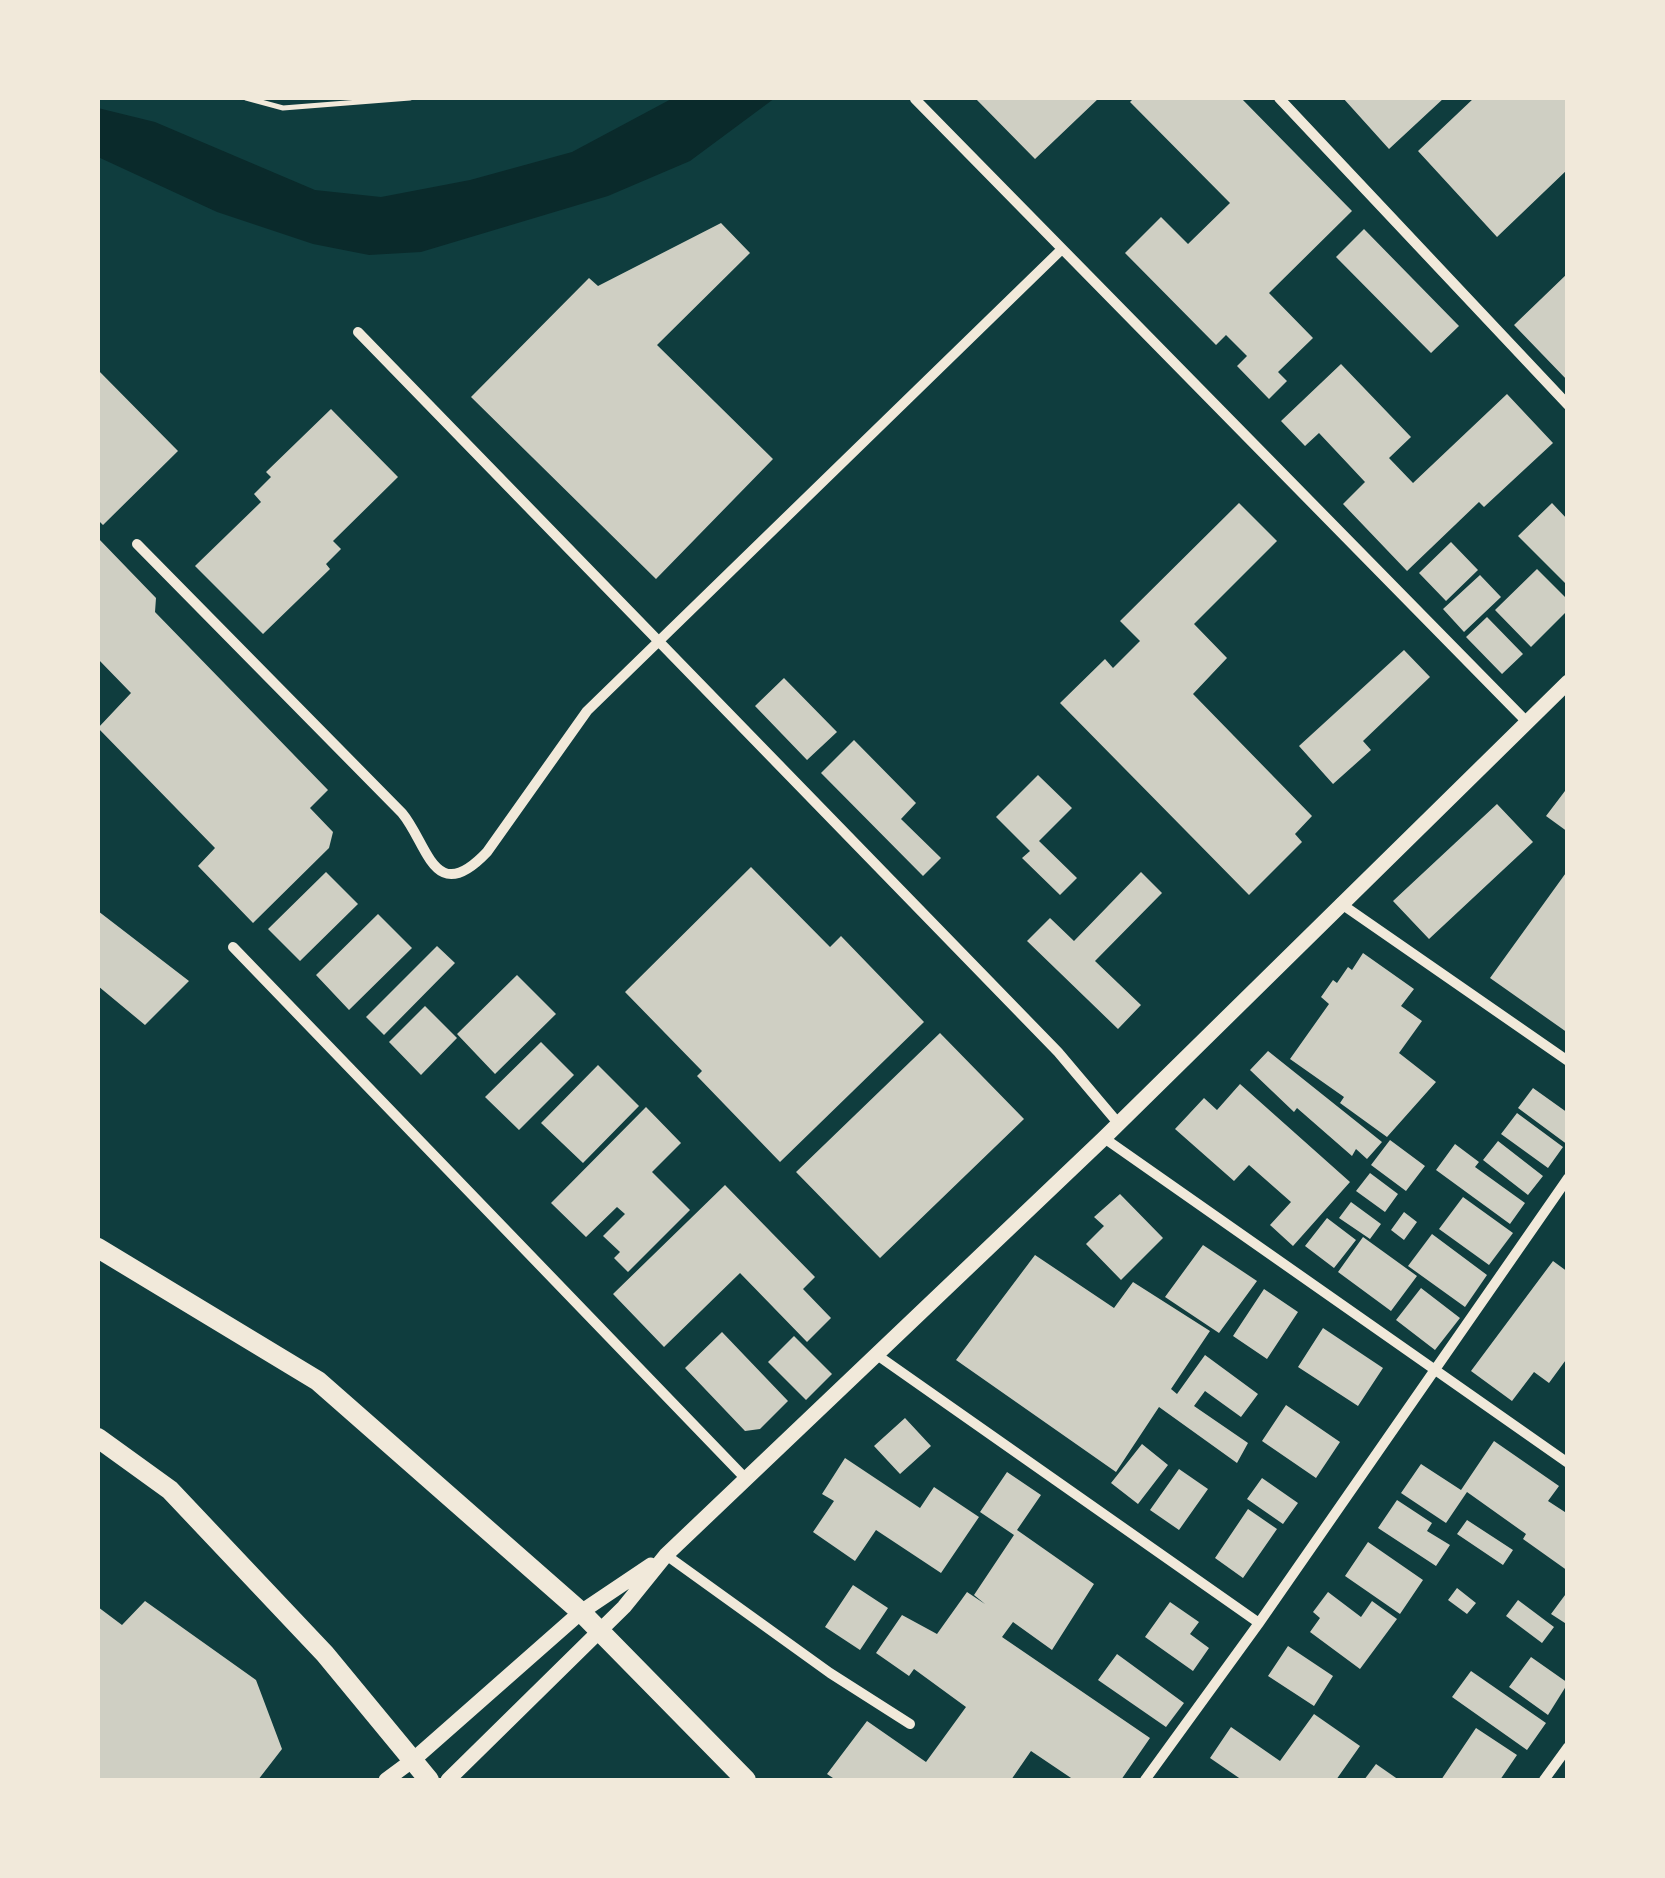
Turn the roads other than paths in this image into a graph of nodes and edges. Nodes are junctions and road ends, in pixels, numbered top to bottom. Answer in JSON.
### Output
{"nodes":[{"id":1,"x":1279,"y":98,"type":"edge"},
{"id":2,"x":916,"y":99,"type":"edge"},
{"id":3,"x":1062,"y":249,"type":"junction"},
{"id":4,"x":358,"y":332,"type":"dead end"},
{"id":5,"x":1568,"y":405,"type":"edge"},
{"id":6,"x":137,"y":544,"type":"dead end"},
{"id":7,"x":658,"y":640,"type":"junction"},
{"id":8,"x":1568,"y":682,"type":"edge"},
{"id":9,"x":1526,"y":722,"type":"junction"},
{"id":10,"x":1340,"y":903,"type":"junction"},
{"id":11,"x":233,"y":947,"type":"dead end"},
{"id":12,"x":1568,"y":1060,"type":"edge"},
{"id":13,"x":1118,"y":1123,"type":"junction"},
{"id":14,"x":1104,"y":1138,"type":"junction"},
{"id":15,"x":1568,"y":1178,"type":"edge"},
{"id":16,"x":98,"y":1248,"type":"edge"},
{"id":17,"x":877,"y":1355,"type":"junction"},
{"id":18,"x":1433,"y":1368,"type":"junction"},
{"id":19,"x":98,"y":1438,"type":"edge"},
{"id":20,"x":1568,"y":1463,"type":"edge"},
{"id":21,"x":746,"y":1479,"type":"junction"},
{"id":22,"x":666,"y":1555,"type":"junction"},
{"id":23,"x":581,"y":1612,"type":"junction"},
{"id":24,"x":1260,"y":1623,"type":"junction"},
{"id":25,"x":600,"y":1632,"type":"junction"},
{"id":26,"x":910,"y":1724,"type":"dead end"},
{"id":27,"x":1568,"y":1746,"type":"edge"},
{"id":28,"x":413,"y":1760,"type":"junction"},
{"id":29,"x":386,"y":1780,"type":"edge"},
{"id":30,"x":429,"y":1780,"type":"edge"},
{"id":31,"x":448,"y":1780,"type":"edge"},
{"id":32,"x":746,"y":1780,"type":"edge"},
{"id":33,"x":1144,"y":1780,"type":"edge"},
{"id":34,"x":1544,"y":1780,"type":"edge"}],
"edges":[{"from":1,"to":5,"type":"street"},
{"from":2,"to":3,"type":"street"},
{"from":3,"to":7,"type":"street"},
{"from":3,"to":9,"type":"street"},
{"from":4,"to":7,"type":"street"},
{"from":6,"to":7,"type":"street"},
{"from":7,"to":13,"type":"street"},
{"from":8,"to":9,"type":"street"},
{"from":9,"to":10,"type":"street"},
{"from":10,"to":12,"type":"street"},
{"from":10,"to":13,"type":"street"},
{"from":11,"to":21,"type":"street"},
{"from":13,"to":14,"type":"street"},
{"from":14,"to":17,"type":"street"},
{"from":14,"to":18,"type":"street"},
{"from":15,"to":18,"type":"street"},
{"from":16,"to":23,"type":"highway"},
{"from":17,"to":21,"type":"street"},
{"from":17,"to":24,"type":"street"},
{"from":18,"to":20,"type":"street"},
{"from":18,"to":24,"type":"street"},
{"from":19,"to":28,"type":"highway"},
{"from":21,"to":22,"type":"street"},
{"from":22,"to":23,"type":"street"},
{"from":22,"to":25,"type":"street"},
{"from":22,"to":26,"type":"street"},
{"from":23,"to":25,"type":"highway"},
{"from":23,"to":28,"type":"street"},
{"from":24,"to":33,"type":"street"},
{"from":25,"to":31,"type":"street"},
{"from":25,"to":32,"type":"highway"},
{"from":27,"to":34,"type":"street"},
{"from":28,"to":29,"type":"street"},
{"from":28,"to":30,"type":"highway"}]}
